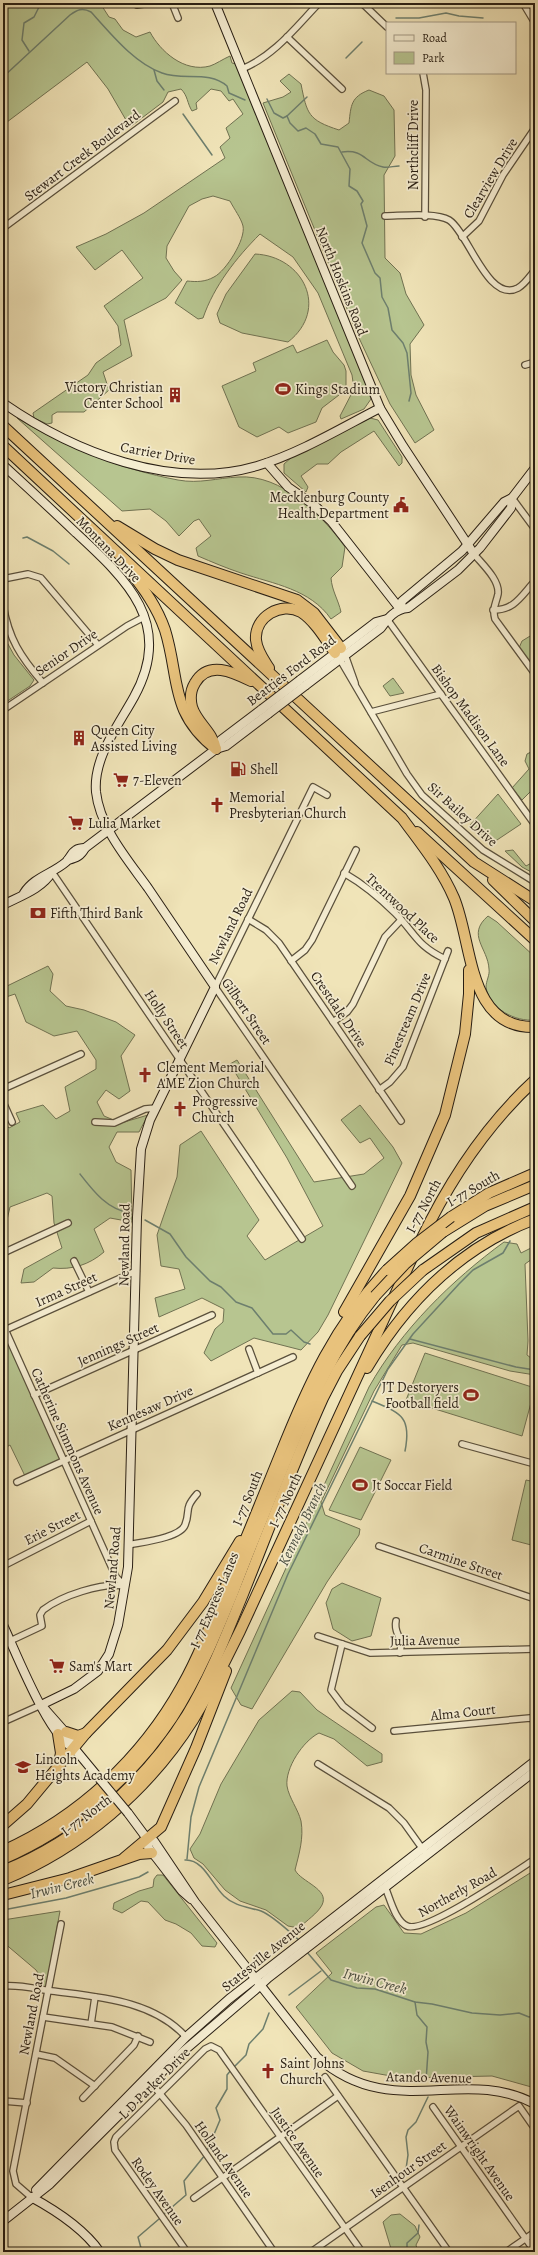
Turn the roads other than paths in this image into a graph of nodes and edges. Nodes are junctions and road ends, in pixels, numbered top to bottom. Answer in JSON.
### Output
{"nodes":[{"id":1,"x":150,"y":3,"type":"edge"},
{"id":2,"x":172,"y":3,"type":"edge"},
{"id":3,"x":215,"y":3,"type":"edge"},
{"id":4,"x":319,"y":3,"type":"edge"},
{"id":5,"x":362,"y":3,"type":"edge"},
{"id":6,"x":523,"y":3,"type":"edge"},
{"id":7,"x":138,"y":5,"type":"dead end"},
{"id":8,"x":178,"y":18,"type":"dead end"},
{"id":9,"x":535,"y":23,"type":"edge"},
{"id":10,"x":386,"y":26,"type":"edge"},
{"id":11,"x":287,"y":37,"type":"junction"},
{"id":12,"x":242,"y":69,"type":"junction"},
{"id":13,"x":423,"y":74,"type":"edge"},
{"id":14,"x":342,"y":89,"type":"dead end"},
{"id":15,"x":175,"y":101,"type":"dead end"},
{"id":16,"x":535,"y":128,"type":"edge"},
{"id":17,"x":385,"y":216,"type":"dead end"},
{"id":18,"x":425,"y":216,"type":"junction"},
{"id":19,"x":3,"y":228,"type":"edge"},
{"id":20,"x":462,"y":237,"type":"junction"},
{"id":21,"x":535,"y":270,"type":"edge"},
{"id":22,"x":535,"y":362,"type":"edge"},
{"id":23,"x":525,"y":365,"type":"dead end"},
{"id":24,"x":3,"y":403,"type":"edge"},
{"id":25,"x":380,"y":408,"type":"junction"},
{"id":26,"x":3,"y":426,"type":"edge"},
{"id":27,"x":3,"y":446,"type":"edge"},
{"id":28,"x":267,"y":463,"type":"junction"},
{"id":29,"x":3,"y":465,"type":"edge"},
{"id":30,"x":535,"y":468,"type":"edge"},
{"id":31,"x":512,"y":498,"type":"junction"},
{"id":32,"x":95,"y":512,"type":"junction"},
{"id":33,"x":535,"y":530,"type":"edge"},
{"id":34,"x":468,"y":544,"type":"junction"},
{"id":35,"x":113,"y":548,"type":"junction"},
{"id":36,"x":474,"y":554,"type":"junction"},
{"id":37,"x":3,"y":579,"type":"edge"},
{"id":38,"x":535,"y":581,"type":"edge"},
{"id":39,"x":3,"y":605,"type":"edge"},
{"id":40,"x":400,"y":609,"type":"junction"},
{"id":41,"x":493,"y":610,"type":"junction"},
{"id":42,"x":144,"y":617,"type":"junction"},
{"id":43,"x":387,"y":619,"type":"junction"},
{"id":44,"x":5,"y":628,"type":"edge"},
{"id":45,"x":98,"y":645,"type":"junction"},
{"id":46,"x":341,"y":654,"type":"junction"},
{"id":47,"x":535,"y":674,"type":"edge"},
{"id":48,"x":274,"y":677,"type":"junction"},
{"id":49,"x":42,"y":683,"type":"junction"},
{"id":50,"x":259,"y":685,"type":"junction"},
{"id":51,"x":441,"y":694,"type":"junction"},
{"id":52,"x":3,"y":710,"type":"edge"},
{"id":53,"x":371,"y":712,"type":"junction"},
{"id":54,"x":216,"y":749,"type":"junction"},
{"id":55,"x":327,"y":795,"type":"dead end"},
{"id":56,"x":402,"y":818,"type":"junction"},
{"id":57,"x":535,"y":825,"type":"edge"},
{"id":58,"x":109,"y":830,"type":"junction"},
{"id":59,"x":356,"y":850,"type":"dead end"},
{"id":60,"x":474,"y":862,"type":"junction"},
{"id":61,"x":52,"y":872,"type":"junction"},
{"id":62,"x":344,"y":873,"type":"junction"},
{"id":63,"x":535,"y":882,"type":"edge"},
{"id":64,"x":535,"y":901,"type":"edge"},
{"id":65,"x":3,"y":905,"type":"edge"},
{"id":66,"x":248,"y":919,"type":"junction"},
{"id":67,"x":401,"y":920,"type":"junction"},
{"id":68,"x":535,"y":920,"type":"edge"},
{"id":69,"x":535,"y":940,"type":"edge"},
{"id":70,"x":448,"y":951,"type":"dead end"},
{"id":71,"x":468,"y":952,"type":"junction"},
{"id":72,"x":445,"y":959,"type":"junction"},
{"id":73,"x":291,"y":961,"type":"junction"},
{"id":74,"x":215,"y":987,"type":"junction"},
{"id":75,"x":333,"y":1022,"type":"junction"},
{"id":76,"x":535,"y":1027,"type":"edge"},
{"id":77,"x":81,"y":1054,"type":"dead end"},
{"id":78,"x":180,"y":1059,"type":"junction"},
{"id":79,"x":535,"y":1080,"type":"edge"},
{"id":80,"x":3,"y":1089,"type":"edge"},
{"id":81,"x":379,"y":1090,"type":"junction"},
{"id":82,"x":3,"y":1102,"type":"edge"},
{"id":83,"x":156,"y":1108,"type":"junction"},
{"id":84,"x":401,"y":1121,"type":"dead end"},
{"id":85,"x":12,"y":1122,"type":"dead end"},
{"id":86,"x":95,"y":1122,"type":"dead end"},
{"id":87,"x":535,"y":1173,"type":"edge"},
{"id":88,"x":352,"y":1186,"type":"dead end"},
{"id":89,"x":535,"y":1186,"type":"edge"},
{"id":90,"x":535,"y":1207,"type":"edge"},
{"id":91,"x":535,"y":1219,"type":"edge"},
{"id":92,"x":68,"y":1223,"type":"dead end"},
{"id":93,"x":302,"y":1239,"type":"dead end"},
{"id":94,"x":3,"y":1253,"type":"edge"},
{"id":95,"x":74,"y":1261,"type":"dead end"},
{"id":96,"x":136,"y":1271,"type":"junction"},
{"id":97,"x":89,"y":1292,"type":"junction"},
{"id":98,"x":212,"y":1315,"type":"dead end"},
{"id":99,"x":4,"y":1328,"type":"edge"},
{"id":100,"x":333,"y":1340,"type":"junction"},
{"id":101,"x":249,"y":1349,"type":"dead end"},
{"id":102,"x":134,"y":1350,"type":"junction"},
{"id":103,"x":293,"y":1357,"type":"dead end"},
{"id":104,"x":258,"y":1373,"type":"junction"},
{"id":105,"x":34,"y":1395,"type":"junction"},
{"id":106,"x":345,"y":1404,"type":"junction"},
{"id":107,"x":132,"y":1430,"type":"junction"},
{"id":108,"x":462,"y":1444,"type":"dead end"},
{"id":109,"x":64,"y":1461,"type":"junction"},
{"id":110,"x":535,"y":1464,"type":"edge"},
{"id":111,"x":17,"y":1482,"type":"dead end"},
{"id":112,"x":197,"y":1494,"type":"dead end"},
{"id":113,"x":91,"y":1521,"type":"junction"},
{"id":114,"x":251,"y":1527,"type":"junction"},
{"id":115,"x":128,"y":1545,"type":"junction"},
{"id":116,"x":379,"y":1546,"type":"dead end"},
{"id":117,"x":3,"y":1566,"type":"edge"},
{"id":118,"x":125,"y":1586,"type":"junction"},
{"id":119,"x":535,"y":1599,"type":"edge"},
{"id":120,"x":396,"y":1621,"type":"dead end"},
{"id":121,"x":3,"y":1624,"type":"edge"},
{"id":122,"x":240,"y":1631,"type":"junction"},
{"id":123,"x":318,"y":1636,"type":"dead end"},
{"id":124,"x":10,"y":1641,"type":"junction"},
{"id":125,"x":342,"y":1644,"type":"junction"},
{"id":126,"x":535,"y":1649,"type":"edge"},
{"id":127,"x":400,"y":1653,"type":"junction"},
{"id":128,"x":57,"y":1697,"type":"junction"},
{"id":129,"x":41,"y":1705,"type":"junction"},
{"id":130,"x":52,"y":1715,"type":"junction"},
{"id":131,"x":535,"y":1720,"type":"edge"},
{"id":132,"x":3,"y":1722,"type":"edge"},
{"id":133,"x":372,"y":1728,"type":"dead end"},
{"id":134,"x":394,"y":1731,"type":"dead end"},
{"id":135,"x":62,"y":1733,"type":"junction"},
{"id":136,"x":86,"y":1733,"type":"junction"},
{"id":137,"x":74,"y":1748,"type":"junction"},
{"id":138,"x":535,"y":1761,"type":"edge"},
{"id":139,"x":318,"y":1764,"type":"dead end"},
{"id":140,"x":58,"y":1765,"type":"junction"},
{"id":141,"x":535,"y":1771,"type":"edge"},
{"id":142,"x":3,"y":1825,"type":"edge"},
{"id":143,"x":148,"y":1840,"type":"junction"},
{"id":144,"x":3,"y":1851,"type":"edge"},
{"id":145,"x":424,"y":1851,"type":"junction"},
{"id":146,"x":152,"y":1853,"type":"junction"},
{"id":147,"x":124,"y":1858,"type":"junction"},
{"id":148,"x":535,"y":1859,"type":"edge"},
{"id":149,"x":3,"y":1860,"type":"edge"},
{"id":150,"x":3,"y":1871,"type":"edge"},
{"id":151,"x":3,"y":1880,"type":"edge"},
{"id":152,"x":385,"y":1887,"type":"junction"},
{"id":153,"x":3,"y":1895,"type":"edge"},
{"id":154,"x":195,"y":1902,"type":"junction"},
{"id":155,"x":61,"y":1924,"type":"dead end"},
{"id":156,"x":312,"y":1938,"type":"junction"},
{"id":157,"x":293,"y":1953,"type":"junction"},
{"id":158,"x":255,"y":1977,"type":"junction"},
{"id":159,"x":261,"y":1984,"type":"junction"},
{"id":160,"x":3,"y":1986,"type":"edge"},
{"id":161,"x":48,"y":1990,"type":"junction"},
{"id":162,"x":95,"y":1996,"type":"junction"},
{"id":163,"x":43,"y":2017,"type":"junction"},
{"id":164,"x":91,"y":2024,"type":"junction"},
{"id":165,"x":138,"y":2036,"type":"junction"},
{"id":166,"x":186,"y":2037,"type":"junction"},
{"id":167,"x":150,"y":2042,"type":"dead end"},
{"id":168,"x":214,"y":2046,"type":"joint"},
{"id":169,"x":311,"y":2046,"type":"junction"},
{"id":170,"x":36,"y":2054,"type":"junction"},
{"id":171,"x":325,"y":2078,"type":"dead end"},
{"id":172,"x":151,"y":2083,"type":"junction"},
{"id":173,"x":95,"y":2086,"type":"junction"},
{"id":174,"x":160,"y":2093,"type":"junction"},
{"id":175,"x":338,"y":2096,"type":"junction"},
{"id":176,"x":83,"y":2098,"type":"dead end"},
{"id":177,"x":535,"y":2099,"type":"edge"},
{"id":178,"x":3,"y":2101,"type":"edge"},
{"id":179,"x":27,"y":2104,"type":"junction"},
{"id":180,"x":535,"y":2104,"type":"edge"},
{"id":181,"x":433,"y":2107,"type":"dead end"},
{"id":182,"x":535,"y":2129,"type":"edge"},
{"id":183,"x":280,"y":2137,"type":"junction"},
{"id":184,"x":114,"y":2142,"type":"joint"},
{"id":185,"x":461,"y":2147,"type":"junction"},
{"id":186,"x":222,"y":2178,"type":"junction"},
{"id":187,"x":403,"y":2187,"type":"junction"},
{"id":188,"x":31,"y":2197,"type":"junction"},
{"id":189,"x":194,"y":2198,"type":"dead end"},
{"id":190,"x":3,"y":2221,"type":"edge"},
{"id":191,"x":345,"y":2228,"type":"junction"},
{"id":192,"x":535,"y":2232,"type":"edge"},
{"id":193,"x":526,"y":2239,"type":"junction"},
{"id":194,"x":100,"y":2252,"type":"edge"},
{"id":195,"x":187,"y":2252,"type":"edge"},
{"id":196,"x":274,"y":2252,"type":"edge"},
{"id":197,"x":310,"y":2252,"type":"edge"},
{"id":198,"x":362,"y":2252,"type":"edge"},
{"id":199,"x":449,"y":2252,"type":"edge"},
{"id":200,"x":506,"y":2252,"type":"edge"},
{"id":201,"x":535,"y":2252,"type":"edge"}],
"edges":[{"from":1,"to":7,"type":"street"},
{"from":2,"to":8,"type":"street"},
{"from":3,"to":12,"type":"main road","name":"North Hoskins Road"},
{"from":4,"to":11,"type":"street"},
{"from":5,"to":10,"type":"street"},
{"from":6,"to":9,"type":"street"},
{"from":11,"to":12,"type":"street"},
{"from":11,"to":14,"type":"street"},
{"from":12,"to":25,"type":"main road","name":"North Hoskins Road"},
{"from":13,"to":18,"type":"street","name":"Northcliff Drive"},
{"from":15,"to":19,"type":"street","name":"Stewart Creek Boulevard"},
{"from":16,"to":20,"type":"street","name":"Clearview Drive"},
{"from":17,"to":18,"type":"street"},
{"from":18,"to":20,"type":"street"},
{"from":20,"to":21,"type":"street"},
{"from":22,"to":23,"type":"street"},
{"from":24,"to":28,"type":"main road","name":"Carrier Drive"},
{"from":25,"to":28,"type":"main road","name":"Carrier Drive"},
{"from":25,"to":34,"type":"main road","name":"North Hoskins Road"},
{"from":26,"to":32,"type":"highway"},
{"from":27,"to":35,"type":"highway"},
{"from":28,"to":40,"type":"main road"},
{"from":29,"to":42,"type":"main road","name":"Montana Drive"},
{"from":30,"to":31,"type":"main road","name":"Beatties Ford Road"},
{"from":31,"to":33,"type":"street"},
{"from":31,"to":34,"type":"main road","name":"Beatties Ford Road"},
{"from":31,"to":36,"type":"main road","name":"Beatties Ford Road"},
{"from":32,"to":46,"type":"highway"},
{"from":32,"to":48,"type":"highway"},
{"from":34,"to":36,"type":"main road","name":"North Hoskins Road"},
{"from":34,"to":40,"type":"main road","name":"Beatties Ford Road"},
{"from":35,"to":50,"type":"highway"},
{"from":35,"to":54,"type":"highway"},
{"from":36,"to":40,"type":"main road","name":"Beatties Ford Road"},
{"from":36,"to":41,"type":"street"},
{"from":37,"to":45,"type":"street"},
{"from":38,"to":41,"type":"street"},
{"from":39,"to":44,"type":"street"},
{"from":40,"to":43,"type":"main road","name":"Beatties Ford Road"},
{"from":41,"to":47,"type":"street"},
{"from":42,"to":45,"type":"street","name":"Senior Drive"},
{"from":42,"to":58,"type":"main road","name":"Montana Drive"},
{"from":43,"to":46,"type":"main road","name":"Beatties Ford Road"},
{"from":43,"to":51,"type":"street","name":"Bishop Madison Lane"},
{"from":44,"to":49,"type":"street"},
{"from":45,"to":49,"type":"street","name":"Senior Drive"},
{"from":46,"to":48,"type":"highway"},
{"from":46,"to":53,"type":"street","name":"Sir Bailey Drive"},
{"from":46,"to":54,"type":"main road","name":"Beatties Ford Road","bridge":true},
{"from":48,"to":60,"type":"highway"},
{"from":49,"to":52,"type":"street","name":"Senior Drive"},
{"from":50,"to":54,"type":"highway"},
{"from":50,"to":56,"type":"highway"},
{"from":51,"to":53,"type":"street"},
{"from":51,"to":57,"type":"street","name":"Bishop Madison Lane"},
{"from":53,"to":63,"type":"street","name":"Sir Bailey Drive"},
{"from":54,"to":58,"type":"main road","name":"Beatties Ford Road"},
{"from":55,"to":66,"type":"street","name":"Newland Road"},
{"from":56,"to":69,"type":"highway"},
{"from":56,"to":71,"type":"highway"},
{"from":58,"to":61,"type":"main road","name":"Beatties Ford Road"},
{"from":58,"to":74,"type":"main road","name":"Gilbert Street"},
{"from":59,"to":62,"type":"street"},
{"from":60,"to":64,"type":"highway"},
{"from":60,"to":68,"type":"highway"},
{"from":61,"to":65,"type":"main road","name":"Beatties Ford Road"},
{"from":61,"to":78,"type":"street","name":"Holly Street"},
{"from":62,"to":67,"type":"street","name":"Trentwood Place"},
{"from":62,"to":73,"type":"street"},
{"from":66,"to":73,"type":"street","name":"Crestdale Drive"},
{"from":66,"to":74,"type":"street","name":"Newland Road"},
{"from":67,"to":72,"type":"street","name":"Trentwood Place"},
{"from":67,"to":75,"type":"street"},
{"from":70,"to":72,"type":"street","name":"Pinestream Drive"},
{"from":71,"to":76,"type":"highway"},
{"from":71,"to":100,"type":"highway"},
{"from":72,"to":81,"type":"street","name":"Pinestream Drive"},
{"from":73,"to":75,"type":"street","name":"Crestdale Drive"},
{"from":74,"to":78,"type":"main road","name":"Newland Road"},
{"from":74,"to":88,"type":"street","name":"Gilbert Street"},
{"from":75,"to":81,"type":"street","name":"Crestdale Drive"},
{"from":77,"to":80,"type":"street"},
{"from":78,"to":83,"type":"main road","name":"Newland Road"},
{"from":78,"to":93,"type":"street","name":"Holly Street"},
{"from":79,"to":106,"type":"highway","name":"I-77 North"},
{"from":81,"to":84,"type":"street","name":"Crestdale Drive"},
{"from":82,"to":85,"type":"street"},
{"from":83,"to":86,"type":"street"},
{"from":83,"to":96,"type":"main road","name":"Newland Road"},
{"from":87,"to":100,"type":"highway","name":"I-77 South","bridge":true},
{"from":89,"to":149,"type":"highway","name":"I 77 Express Lanes","bridge":true},
{"from":90,"to":150,"type":"highway","name":"I 77 Express Lanes","bridge":true},
{"from":91,"to":106,"type":"highway"},
{"from":92,"to":94,"type":"street"},
{"from":95,"to":97,"type":"street"},
{"from":96,"to":97,"type":"street","name":"Irma Street"},
{"from":96,"to":102,"type":"main road","name":"Newland Road"},
{"from":97,"to":99,"type":"street","name":"Irma Street"},
{"from":98,"to":102,"type":"street","name":"Jennings Street"},
{"from":99,"to":105,"type":"street","name":"Catherine Simmons Avenue"},
{"from":100,"to":114,"type":"highway","name":"I-77 South"},
{"from":101,"to":104,"type":"street"},
{"from":102,"to":105,"type":"street","name":"Jennings Street"},
{"from":102,"to":107,"type":"main road","name":"Newland Road"},
{"from":103,"to":104,"type":"street","name":"Kennesaw Drive"},
{"from":104,"to":107,"type":"street","name":"Kennesaw Drive"},
{"from":105,"to":109,"type":"street","name":"Catherine Simmons Avenue"},
{"from":106,"to":122,"type":"highway","name":"I-77 North"},
{"from":107,"to":109,"type":"street","name":"Kennesaw Drive"},
{"from":107,"to":115,"type":"main road","name":"Newland Road"},
{"from":108,"to":110,"type":"street"},
{"from":109,"to":111,"type":"street","name":"Kennesaw Drive"},
{"from":109,"to":113,"type":"street","name":"Catherine Simmons Avenue"},
{"from":112,"to":115,"type":"street"},
{"from":113,"to":117,"type":"street","name":"Erie Street"},
{"from":113,"to":118,"type":"street","name":"Catherine Simmons Avenue"},
{"from":114,"to":136,"type":"highway"},
{"from":114,"to":144,"type":"highway","name":"I-77 South"},
{"from":115,"to":118,"type":"main road","name":"Newland Road"},
{"from":116,"to":119,"type":"street","name":"Carmine Street"},
{"from":118,"to":124,"type":"street"},
{"from":118,"to":128,"type":"main road","name":"Newland Road"},
{"from":120,"to":127,"type":"street"},
{"from":121,"to":124,"type":"main road"},
{"from":122,"to":143,"type":"highway"},
{"from":122,"to":151,"type":"highway","name":"I-77 North"},
{"from":123,"to":125,"type":"street","name":"Julia Avenue"},
{"from":124,"to":129,"type":"main road"},
{"from":125,"to":127,"type":"street","name":"Julia Avenue"},
{"from":125,"to":133,"type":"street"},
{"from":126,"to":127,"type":"street","name":"Julia Avenue"},
{"from":128,"to":129,"type":"main road","name":"Newland Road"},
{"from":128,"to":130,"type":"main road"},
{"from":129,"to":130,"type":"main road"},
{"from":129,"to":132,"type":"street"},
{"from":129,"to":135,"type":"main road"},
{"from":130,"to":135,"type":"main road"},
{"from":131,"to":134,"type":"street","name":"Alma Court"},
{"from":135,"to":136,"type":"highway"},
{"from":135,"to":137,"type":"main road"},
{"from":135,"to":140,"type":"highway"},
{"from":136,"to":137,"type":"highway"},
{"from":137,"to":140,"type":"highway"},
{"from":137,"to":143,"type":"main road","bridge":true},
{"from":138,"to":145,"type":"main road","name":"Statesville Avenue"},
{"from":139,"to":145,"type":"street"},
{"from":140,"to":142,"type":"highway"},
{"from":141,"to":145,"type":"main road","name":"Statesville Avenue"},
{"from":143,"to":146,"type":"main road","name":"Atando Avenue"},
{"from":143,"to":147,"type":"highway"},
{"from":143,"to":154,"type":"main road","name":"Atando Avenue"},
{"from":145,"to":152,"type":"main road","name":"Statesville Avenue"},
{"from":145,"to":156,"type":"main road","name":"Statesville Avenue"},
{"from":146,"to":147,"type":"highway"},
{"from":146,"to":154,"type":"main road","name":"Atando Avenue"},
{"from":147,"to":153,"type":"highway"},
{"from":148,"to":152,"type":"street","name":"Northerly Road"},
{"from":152,"to":156,"type":"main road","name":"Statesville Avenue"},
{"from":154,"to":158,"type":"main road","name":"Atando Avenue"},
{"from":155,"to":161,"type":"street","name":"Newland Road"},
{"from":156,"to":157,"type":"main road","name":"Statesville Avenue"},
{"from":157,"to":158,"type":"main road","name":"Statesville Avenue"},
{"from":157,"to":159,"type":"main road","name":"Statesville Avenue"},
{"from":158,"to":159,"type":"main road","name":"Atando Avenue"},
{"from":158,"to":166,"type":"main road","name":"Statesville Avenue"},
{"from":159,"to":169,"type":"main road","name":"Atando Avenue"},
{"from":159,"to":172,"type":"main road","name":"Statesville Avenue"},
{"from":160,"to":161,"type":"street"},
{"from":161,"to":162,"type":"street"},
{"from":161,"to":163,"type":"street","name":"Newland Road"},
{"from":162,"to":164,"type":"street"},
{"from":162,"to":166,"type":"street"},
{"from":163,"to":164,"type":"street"},
{"from":163,"to":170,"type":"street","name":"Newland Road"},
{"from":164,"to":165,"type":"street"},
{"from":165,"to":167,"type":"street"},
{"from":165,"to":173,"type":"street"},
{"from":166,"to":188,"type":"main road","name":"Statesville Avenue"},
{"from":168,"to":174,"type":"street","name":"L D Parker Drive"},
{"from":168,"to":183,"type":"street","name":"Justice Avenue"},
{"from":169,"to":177,"type":"main road","name":"Atando Avenue"},
{"from":169,"to":180,"type":"main road","name":"Atando Avenue"},
{"from":170,"to":173,"type":"street"},
{"from":170,"to":179,"type":"street","name":"Newland Road"},
{"from":171,"to":175,"type":"street"},
{"from":172,"to":174,"type":"street","name":"Holland Avenue"},
{"from":172,"to":188,"type":"main road","name":"Statesville Avenue"},
{"from":173,"to":176,"type":"street"},
{"from":174,"to":184,"type":"street","name":"L D Parker Drive"},
{"from":174,"to":186,"type":"street","name":"Holland Avenue"},
{"from":175,"to":183,"type":"street"},
{"from":175,"to":187,"type":"street"},
{"from":178,"to":179,"type":"street"},
{"from":179,"to":188,"type":"street","name":"Newland Road"},
{"from":181,"to":185,"type":"street","name":"Wainwright Avenue"},
{"from":182,"to":185,"type":"street","name":"Isenhour Street"},
{"from":183,"to":186,"type":"street"},
{"from":183,"to":191,"type":"street","name":"Justice Avenue"},
{"from":184,"to":195,"type":"street","name":"Rodey Avenue"},
{"from":185,"to":187,"type":"street","name":"Isenhour Street"},
{"from":185,"to":193,"type":"street","name":"Wainwright Avenue"},
{"from":186,"to":189,"type":"street"},
{"from":186,"to":196,"type":"street","name":"Holland Avenue"},
{"from":187,"to":191,"type":"street","name":"Isenhour Street"},
{"from":187,"to":199,"type":"street"},
{"from":188,"to":190,"type":"main road","name":"Statesville Avenue"},
{"from":188,"to":194,"type":"main road"},
{"from":191,"to":197,"type":"street","name":"Isenhour Street"},
{"from":191,"to":198,"type":"street","name":"Justice Avenue"},
{"from":192,"to":193,"type":"street"},
{"from":193,"to":200,"type":"street"},
{"from":193,"to":201,"type":"street","name":"Wainwright Avenue"}]}
